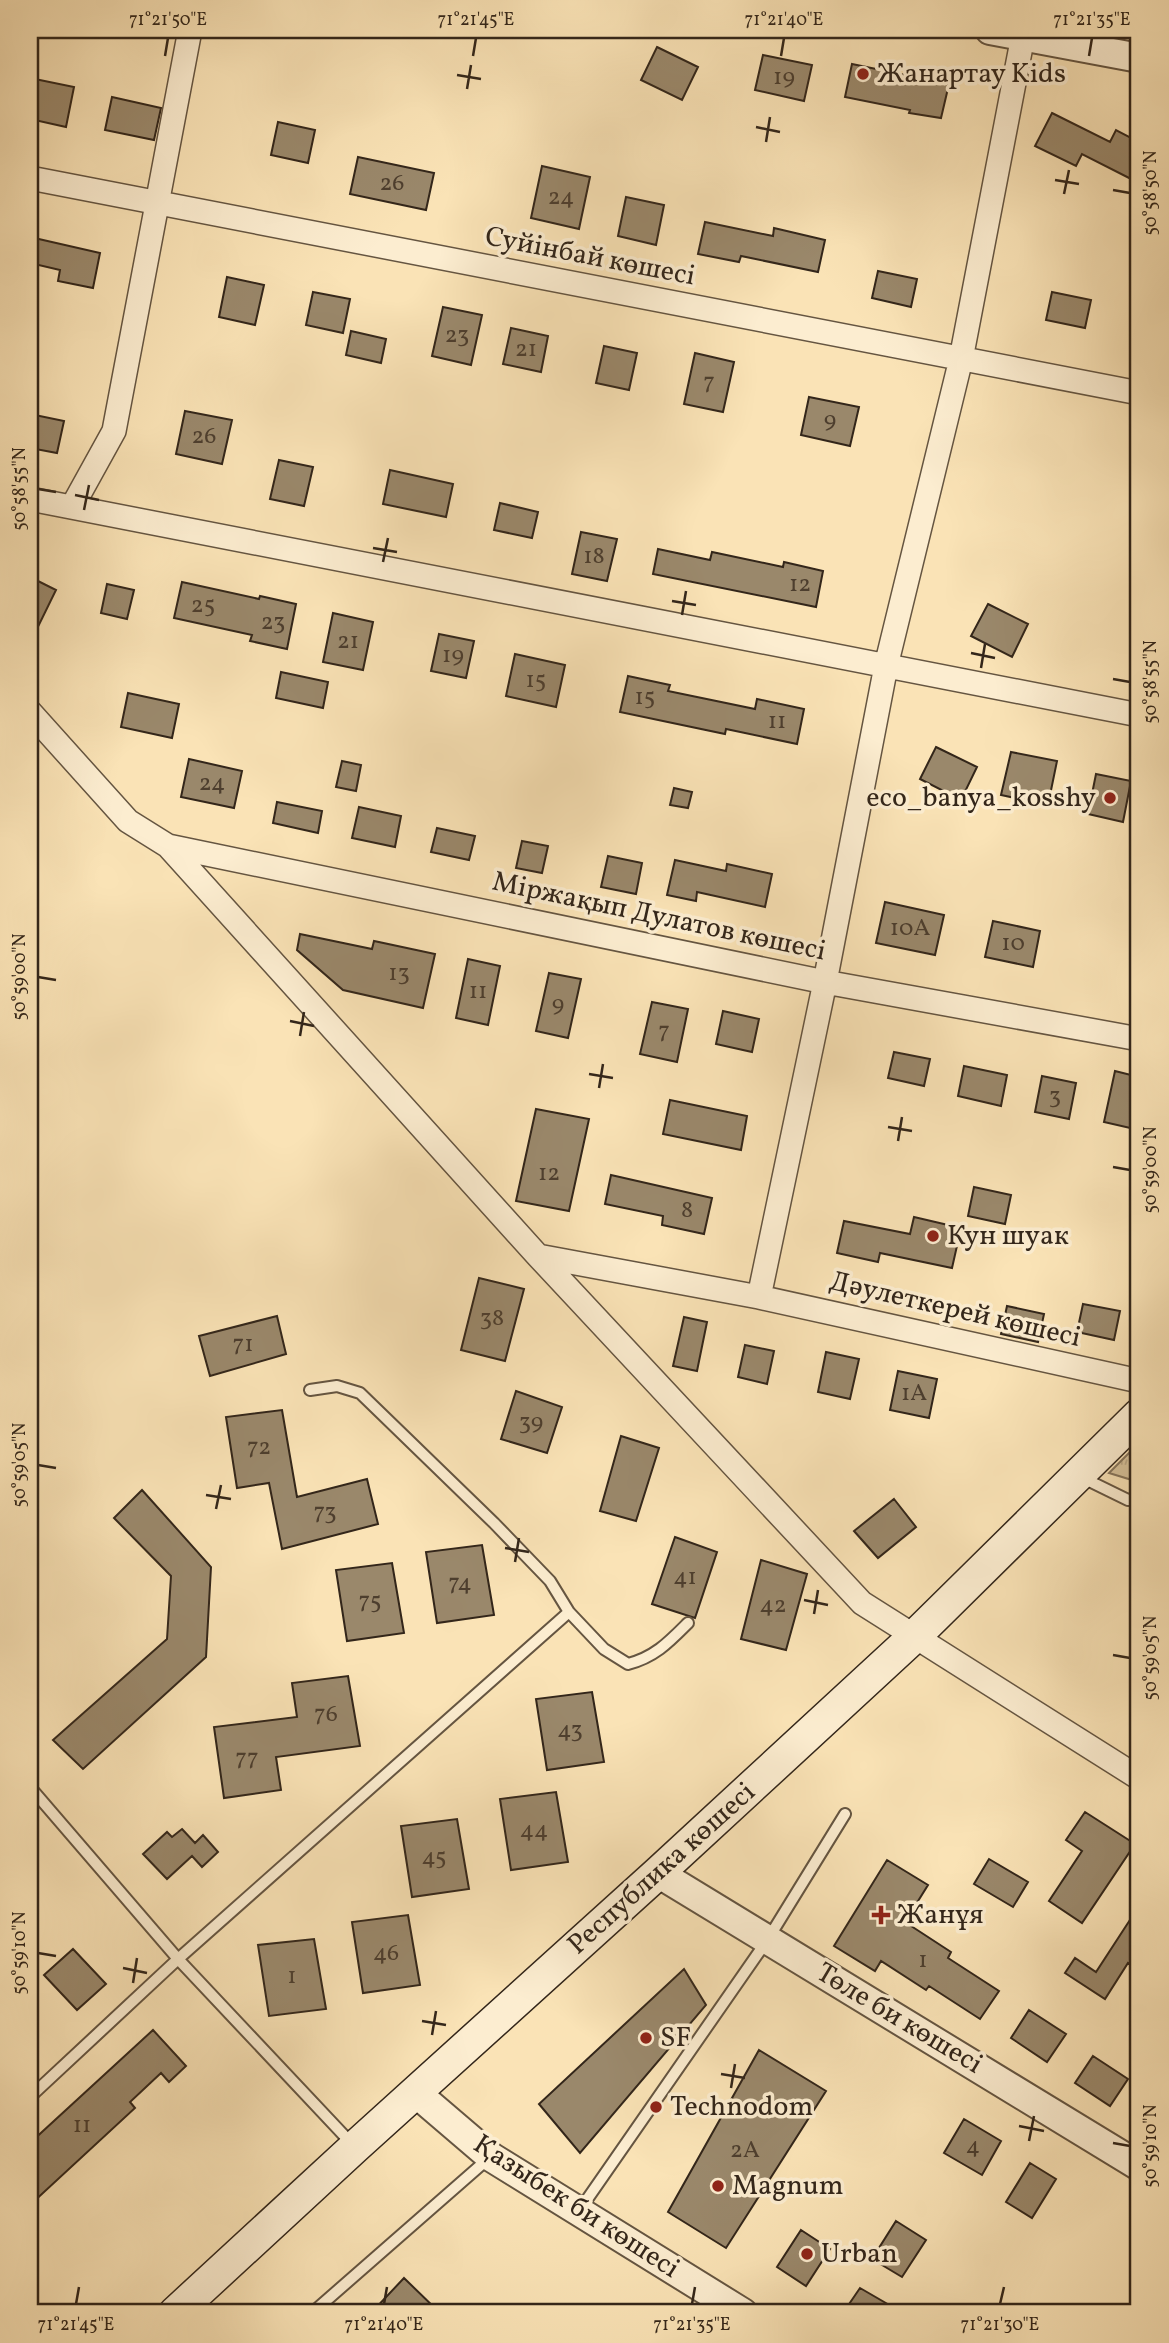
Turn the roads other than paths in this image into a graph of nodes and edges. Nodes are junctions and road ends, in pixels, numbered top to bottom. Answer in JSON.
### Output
{"nodes":[{"id":1,"x":190,"y":30,"type":"edge"},
{"id":2,"x":990,"y":30,"type":"edge"},
{"id":3,"x":1023,"y":36,"type":"junction"},
{"id":4,"x":1139,"y":58,"type":"edge"},
{"id":5,"x":30,"y":178,"type":"edge"},
{"id":6,"x":156,"y":204,"type":"junction"},
{"id":7,"x":961,"y":359,"type":"junction"},
{"id":8,"x":1139,"y":393,"type":"edge"},
{"id":9,"x":30,"y":499,"type":"edge"},
{"id":10,"x":72,"y":507,"type":"junction"},
{"id":11,"x":886,"y":666,"type":"junction"},
{"id":12,"x":30,"y":712,"type":"edge"},
{"id":13,"x":1139,"y":715,"type":"edge"},
{"id":14,"x":168,"y":846,"type":"junction"},
{"id":15,"x":825,"y":982,"type":"junction"},
{"id":16,"x":1139,"y":1039,"type":"edge"},
{"id":17,"x":538,"y":1256,"type":"junction"},
{"id":18,"x":759,"y":1297,"type":"junction"},
{"id":19,"x":1139,"y":1381,"type":"edge"},
{"id":20,"x":310,"y":1390,"type":"dead end"},
{"id":21,"x":1139,"y":1415,"type":"edge"},
{"id":22,"x":1078,"y":1476,"type":"junction"},
{"id":23,"x":1139,"y":1499,"type":"edge"},
{"id":24,"x":569,"y":1612,"type":"junction"},
{"id":25,"x":688,"y":1623,"type":"dead end"},
{"id":26,"x":916,"y":1636,"type":"junction"},
{"id":27,"x":1139,"y":1778,"type":"edge"},
{"id":28,"x":30,"y":1787,"type":"edge"},
{"id":29,"x":845,"y":1814,"type":"dead end"},
{"id":30,"x":658,"y":1873,"type":"junction"},
{"id":31,"x":768,"y":1939,"type":"junction"},
{"id":32,"x":178,"y":1959,"type":"junction"},
{"id":33,"x":415,"y":2092,"type":"junction"},
{"id":34,"x":30,"y":2097,"type":"edge"},
{"id":35,"x":355,"y":2147,"type":"junction"},
{"id":36,"x":491,"y":2157,"type":"junction"},
{"id":37,"x":1139,"y":2166,"type":"edge"},
{"id":38,"x":579,"y":2211,"type":"junction"},
{"id":39,"x":175,"y":2313,"type":"edge"},
{"id":40,"x":312,"y":2313,"type":"edge"},
{"id":41,"x":743,"y":2313,"type":"edge"}],
"edges":[{"from":1,"to":6,"type":"street"},
{"from":2,"to":3,"type":"street"},
{"from":3,"to":4,"type":"street"},
{"from":3,"to":7,"type":"street"},
{"from":5,"to":6,"type":"street","name":"Суйінбай көшесі"},
{"from":6,"to":7,"type":"street","name":"Суйінбай көшесі"},
{"from":6,"to":10,"type":"street"},
{"from":7,"to":8,"type":"street","name":"Суйінбай көшесі"},
{"from":7,"to":11,"type":"street"},
{"from":9,"to":10,"type":"street"},
{"from":10,"to":11,"type":"street"},
{"from":11,"to":13,"type":"street"},
{"from":11,"to":15,"type":"street"},
{"from":12,"to":14,"type":"street"},
{"from":14,"to":15,"type":"street","name":"Міржақып Дулатов көшесі"},
{"from":14,"to":17,"type":"street"},
{"from":15,"to":16,"type":"street","name":"Міржақып Дулатов көшесі"},
{"from":15,"to":18,"type":"street"},
{"from":17,"to":18,"type":"street","name":"Дәулеткерей көшесі"},
{"from":17,"to":26,"type":"street"},
{"from":18,"to":19,"type":"street","name":"Дәулеткерей көшесі"},
{"from":20,"to":24,"type":"lane"},
{"from":21,"to":22,"type":"main road","name":"Республика көшесі"},
{"from":22,"to":23,"type":"lane"},
{"from":22,"to":26,"type":"main road","name":"Республика көшесі"},
{"from":24,"to":25,"type":"lane"},
{"from":24,"to":32,"type":"lane"},
{"from":26,"to":27,"type":"street"},
{"from":26,"to":30,"type":"main road","name":"Республика көшесі"},
{"from":28,"to":32,"type":"lane"},
{"from":29,"to":31,"type":"lane"},
{"from":30,"to":31,"type":"street","name":"Төле би көшесі"},
{"from":30,"to":33,"type":"main road","name":"Республика көшесі"},
{"from":31,"to":37,"type":"street","name":"Төле би көшесі"},
{"from":31,"to":38,"type":"lane"},
{"from":32,"to":34,"type":"lane"},
{"from":32,"to":35,"type":"lane"},
{"from":33,"to":35,"type":"main road","name":"Республика көшесі"},
{"from":33,"to":36,"type":"street","name":"Қазыбек би көшесі"},
{"from":35,"to":39,"type":"main road","name":"Республика көшесі"},
{"from":36,"to":38,"type":"street","name":"Қазыбек би көшесі"},
{"from":36,"to":40,"type":"lane"},
{"from":38,"to":41,"type":"street","name":"Қазыбек би көшесі"}]}
